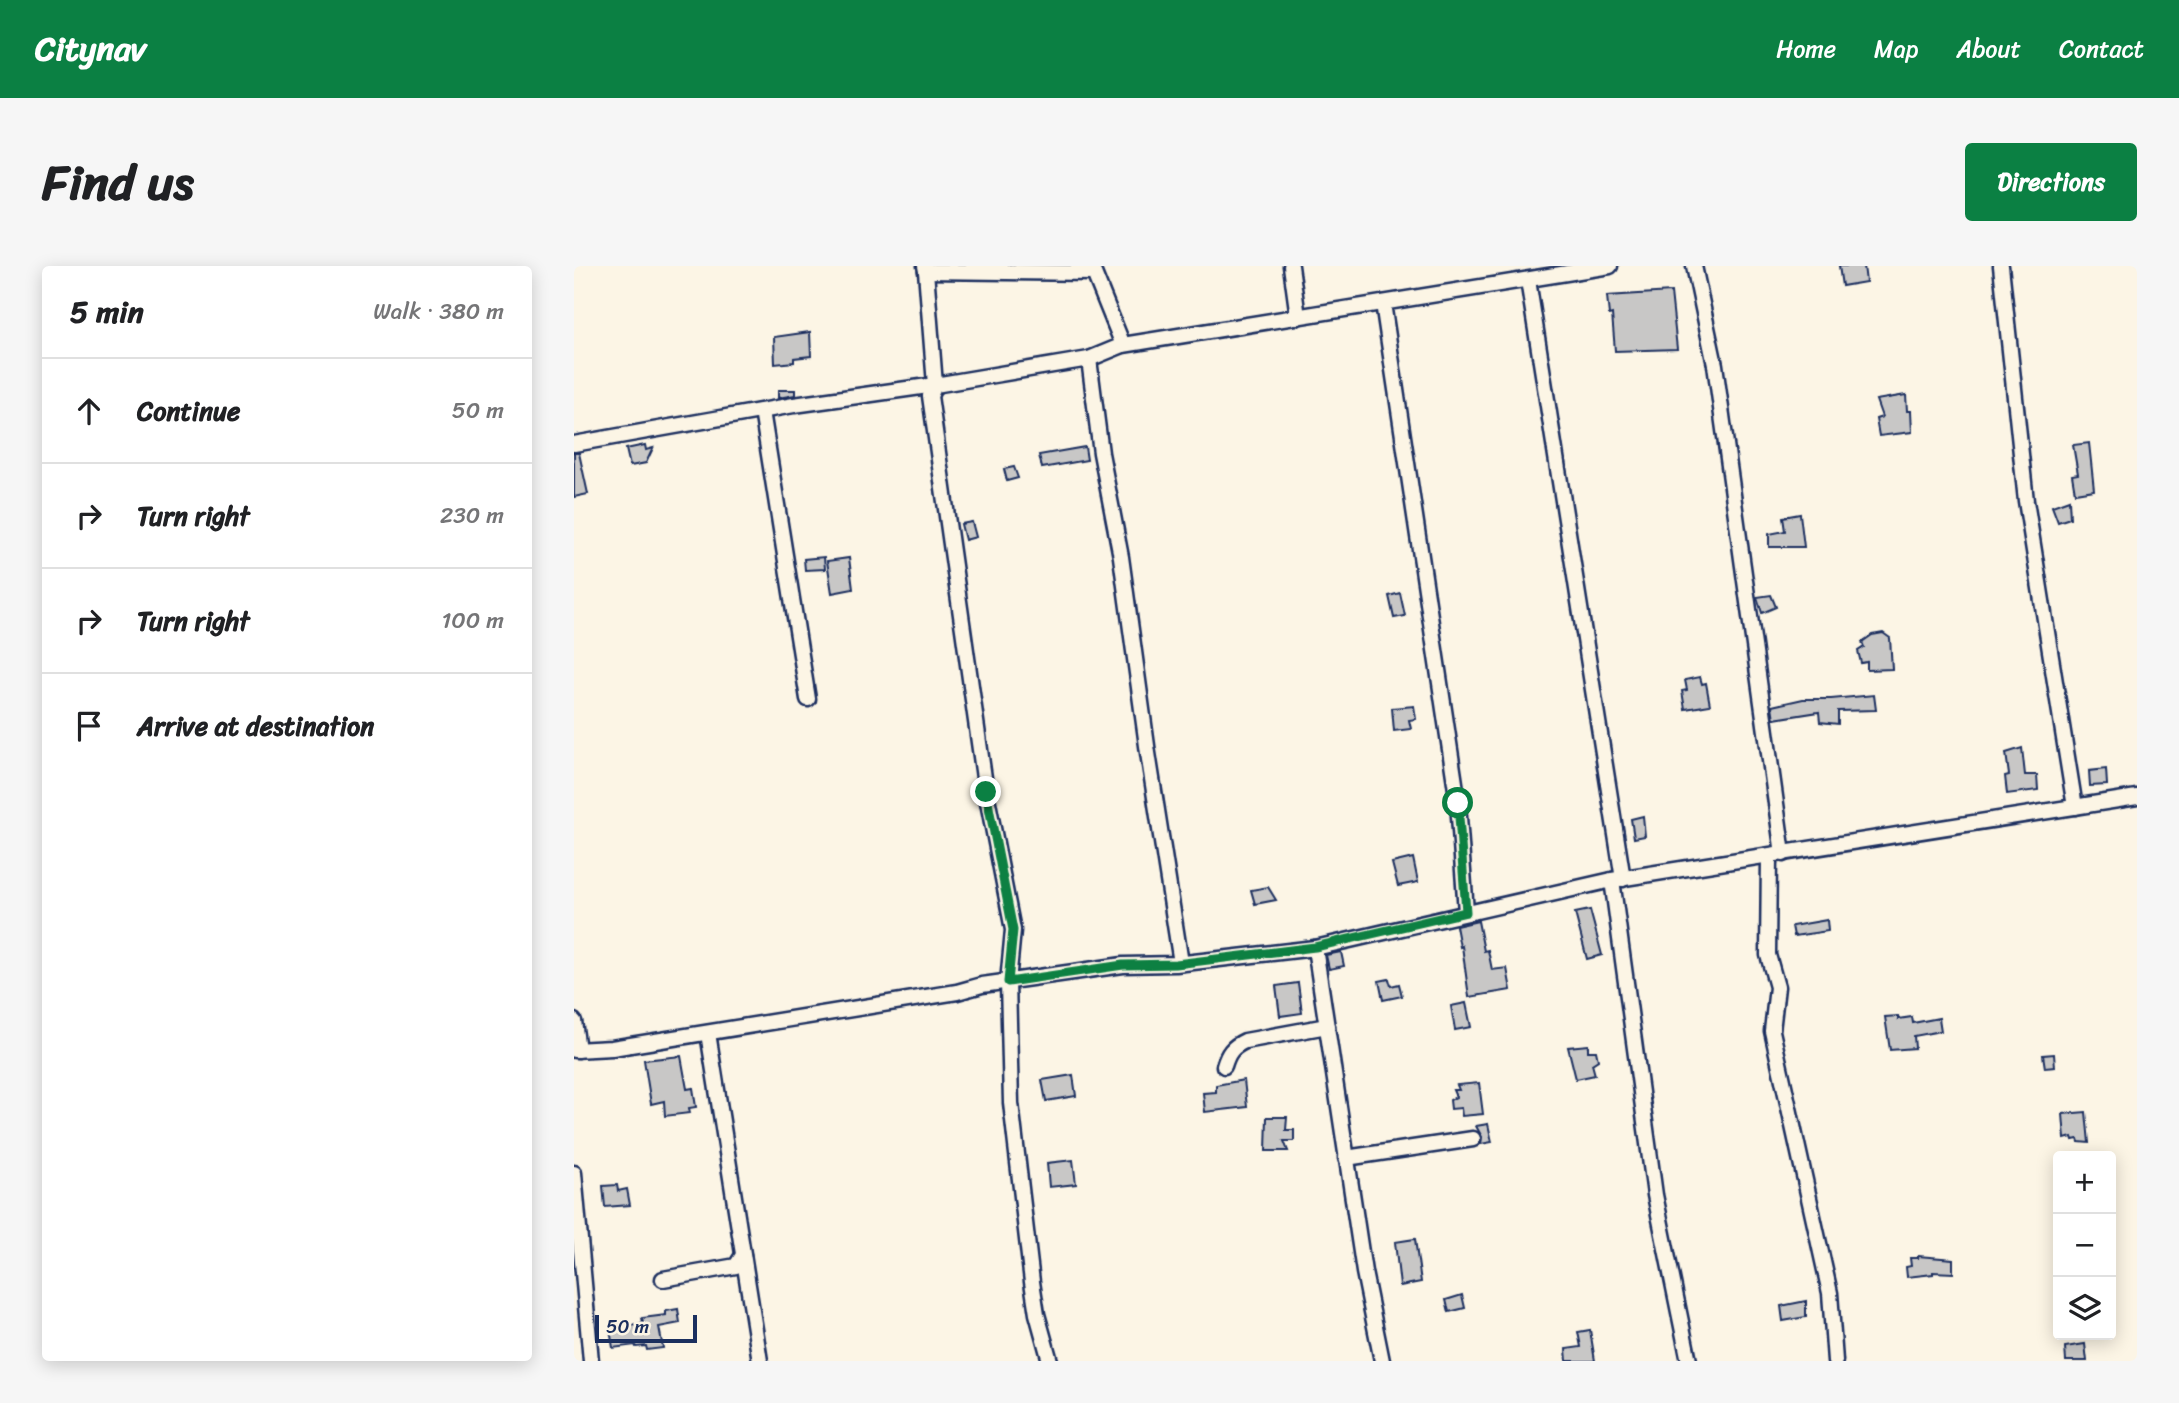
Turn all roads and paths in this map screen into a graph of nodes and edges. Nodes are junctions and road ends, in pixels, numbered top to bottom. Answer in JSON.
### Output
{"nodes":[{"id":1,"x":1291,"y":266,"type":"edge"},
{"id":2,"x":1610,"y":266,"type":"edge"},
{"id":3,"x":1694,"y":266,"type":"edge"},
{"id":4,"x":2001,"y":266,"type":"edge"},
{"id":5,"x":925,"y":268,"type":"edge"},
{"id":6,"x":1528,"y":280,"type":"junction"},
{"id":7,"x":1382,"y":303,"type":"junction"},
{"id":8,"x":1298,"y":317,"type":"junction"},
{"id":9,"x":1123,"y":345,"type":"junction"},
{"id":10,"x":1089,"y":359,"type":"junction"},
{"id":11,"x":935,"y":385,"type":"junction"},
{"id":12,"x":762,"y":411,"type":"junction"},
{"id":13,"x":574,"y":444,"type":"edge"},
{"id":14,"x":808,"y":699,"type":"dead end"},
{"id":15,"x":2137,"y":797,"type":"edge"},
{"id":16,"x":2075,"y":807,"type":"junction"},
{"id":17,"x":1776,"y":855,"type":"junction"},
{"id":18,"x":1617,"y":879,"type":"junction"},
{"id":19,"x":1466,"y":912,"type":"junction"},
{"id":20,"x":1315,"y":947,"type":"junction"},
{"id":21,"x":1181,"y":963,"type":"junction"},
{"id":22,"x":1008,"y":982,"type":"junction"},
{"id":23,"x":574,"y":1021,"type":"edge"},
{"id":24,"x":1327,"y":1026,"type":"junction"},
{"id":25,"x":708,"y":1033,"type":"junction"},
{"id":26,"x":576,"y":1050,"type":"edge"},
{"id":27,"x":1224,"y":1066,"type":"dead end"},
{"id":28,"x":1473,"y":1139,"type":"dead end"},
{"id":29,"x":1346,"y":1157,"type":"junction"},
{"id":30,"x":574,"y":1173,"type":"edge"},
{"id":31,"x":743,"y":1255,"type":"junction"},
{"id":32,"x":663,"y":1279,"type":"dead end"},
{"id":33,"x":591,"y":1361,"type":"edge"},
{"id":34,"x":760,"y":1361,"type":"edge"},
{"id":35,"x":1050,"y":1361,"type":"edge"},
{"id":36,"x":1382,"y":1361,"type":"edge"},
{"id":37,"x":1689,"y":1361,"type":"edge"},
{"id":38,"x":1835,"y":1361,"type":"edge"}],
"edges":[{"from":1,"to":8,"type":"street"},
{"from":2,"to":6,"type":"street"},
{"from":3,"to":17,"type":"street"},
{"from":4,"to":16,"type":"street"},
{"from":5,"to":9,"type":"street"},
{"from":5,"to":11,"type":"street"},
{"from":6,"to":7,"type":"street"},
{"from":6,"to":18,"type":"street"},
{"from":7,"to":8,"type":"street"},
{"from":7,"to":19,"type":"street"},
{"from":8,"to":9,"type":"street"},
{"from":9,"to":10,"type":"street"},
{"from":10,"to":11,"type":"street"},
{"from":10,"to":21,"type":"street"},
{"from":11,"to":12,"type":"street"},
{"from":11,"to":22,"type":"street"},
{"from":12,"to":13,"type":"street"},
{"from":12,"to":14,"type":"street"},
{"from":15,"to":16,"type":"street"},
{"from":16,"to":17,"type":"street"},
{"from":17,"to":18,"type":"street"},
{"from":17,"to":38,"type":"street"},
{"from":18,"to":19,"type":"street"},
{"from":18,"to":37,"type":"street"},
{"from":19,"to":20,"type":"street"},
{"from":20,"to":21,"type":"street"},
{"from":20,"to":24,"type":"street"},
{"from":21,"to":22,"type":"street"},
{"from":22,"to":25,"type":"street"},
{"from":22,"to":35,"type":"street"},
{"from":23,"to":26,"type":"street"},
{"from":24,"to":27,"type":"street"},
{"from":24,"to":29,"type":"street"},
{"from":25,"to":26,"type":"street"},
{"from":25,"to":31,"type":"street"},
{"from":28,"to":29,"type":"street"},
{"from":29,"to":36,"type":"street"},
{"from":30,"to":33,"type":"street"},
{"from":31,"to":32,"type":"street"},
{"from":31,"to":34,"type":"street"}]}
